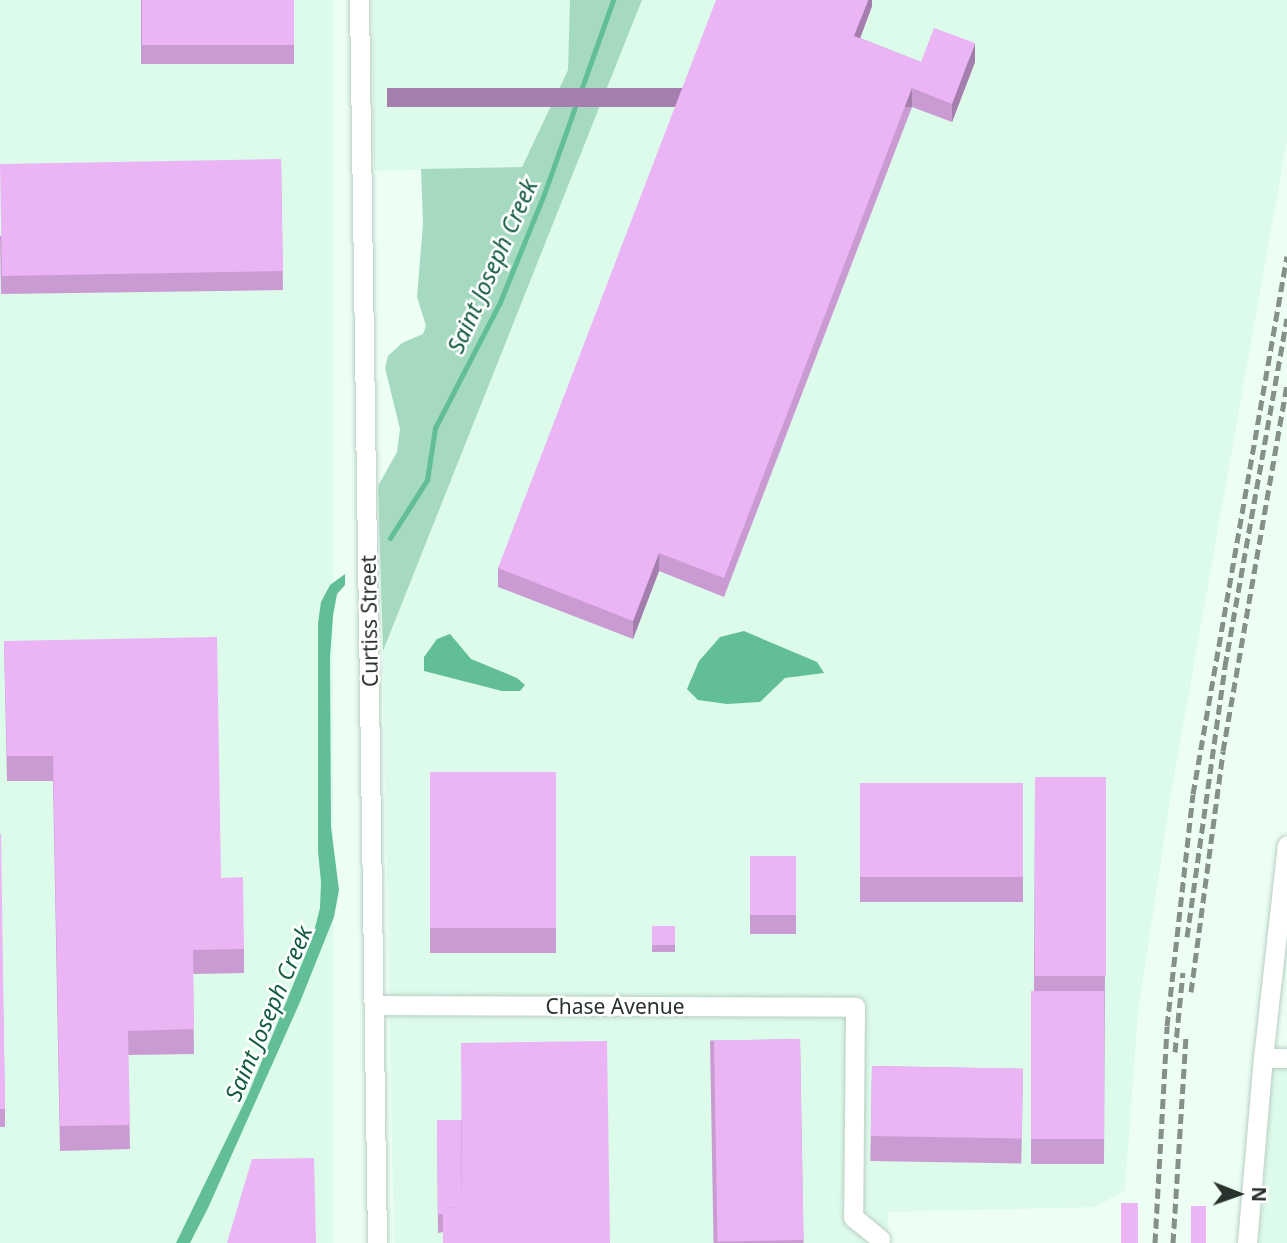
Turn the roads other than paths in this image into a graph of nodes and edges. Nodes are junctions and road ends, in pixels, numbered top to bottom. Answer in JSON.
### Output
{"nodes":[{"id":1,"x":359,"y":0,"type":"edge"},
{"id":2,"x":1287,"y":845,"type":"edge"},
{"id":3,"x":375,"y":1005,"type":"junction"},
{"id":4,"x":1263,"y":1058,"type":"junction"},
{"id":5,"x":1287,"y":1058,"type":"edge"},
{"id":6,"x":880,"y":1239,"type":"dead end"},
{"id":7,"x":377,"y":1243,"type":"edge"},
{"id":8,"x":1247,"y":1243,"type":"edge"}],
"edges":[{"from":1,"to":3,"type":"street","name":"Curtiss Street"},
{"from":2,"to":4,"type":"street"},
{"from":3,"to":6,"type":"street","name":"Chase Avenue"},
{"from":3,"to":7,"type":"street","name":"Curtiss Street"},
{"from":4,"to":5,"type":"street"},
{"from":4,"to":8,"type":"street"}]}
